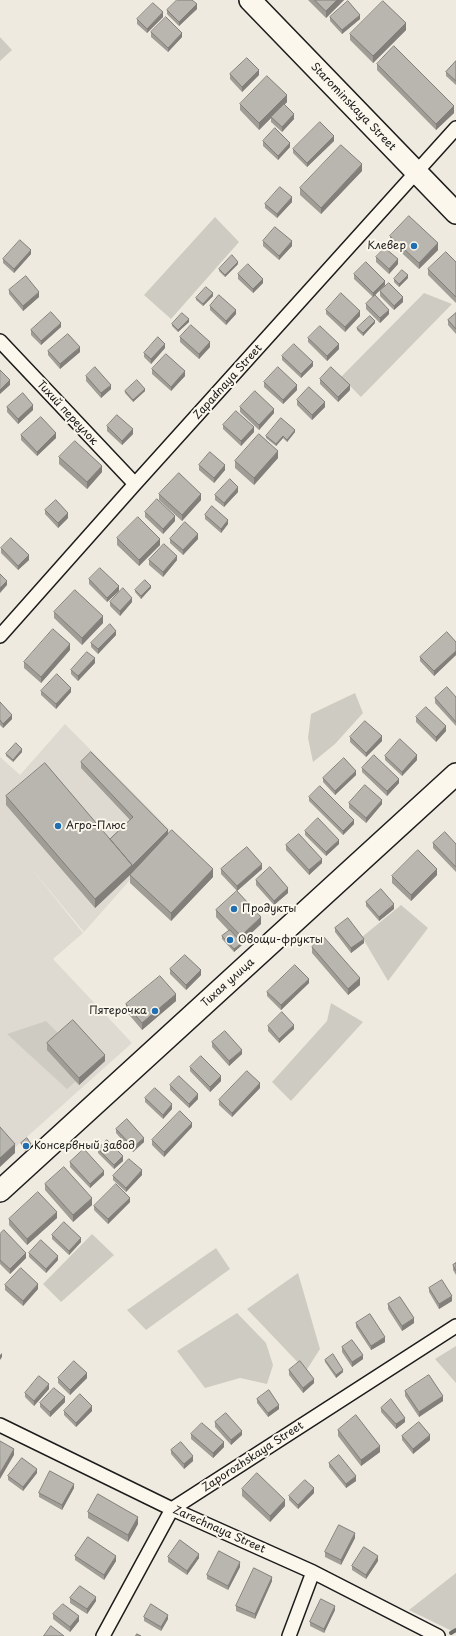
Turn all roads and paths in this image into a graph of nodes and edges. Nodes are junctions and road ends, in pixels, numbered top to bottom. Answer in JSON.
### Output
{"nodes":[{"id":1,"x":250,"y":0,"type":"edge"},
{"id":2,"x":456,"y":128,"type":"edge"},
{"id":3,"x":417,"y":173,"type":"junction"},
{"id":4,"x":456,"y":213,"type":"edge"},
{"id":5,"x":0,"y":341,"type":"edge"},
{"id":6,"x":135,"y":484,"type":"junction"},
{"id":7,"x":0,"y":636,"type":"edge"},
{"id":8,"x":456,"y":774,"type":"edge"},
{"id":9,"x":0,"y":1191,"type":"edge"},
{"id":10,"x":456,"y":1326,"type":"edge"},
{"id":11,"x":0,"y":1425,"type":"edge"},
{"id":12,"x":172,"y":1509,"type":"junction"},
{"id":13,"x":313,"y":1572,"type":"junction"},
{"id":14,"x":103,"y":1636,"type":"edge"},
{"id":15,"x":289,"y":1636,"type":"edge"},
{"id":16,"x":438,"y":1636,"type":"edge"}],
"edges":[{"from":1,"to":3,"type":"main road","name":"Starominskaya Street"},
{"from":2,"to":3,"type":"street","name":"Zapadnaya Street"},
{"from":3,"to":4,"type":"main road","name":"Starominskaya Street"},
{"from":3,"to":6,"type":"street","name":"Zapadnaya Street"},
{"from":5,"to":6,"type":"street","name":"Тихий переулок"},
{"from":6,"to":7,"type":"street","name":"Zapadnaya Street"},
{"from":8,"to":9,"type":"main road","name":"Тихая улица"},
{"from":10,"to":12,"type":"street","name":"Zaporozhskaya Street"},
{"from":11,"to":12,"type":"street","name":"Zarechnaya Street"},
{"from":12,"to":13,"type":"street","name":"Zarechnaya Street"},
{"from":12,"to":14,"type":"street","name":"Zaporozhskaya Street"},
{"from":13,"to":15,"type":"street"},
{"from":13,"to":16,"type":"street","name":"Zarechnaya Street"}]}
